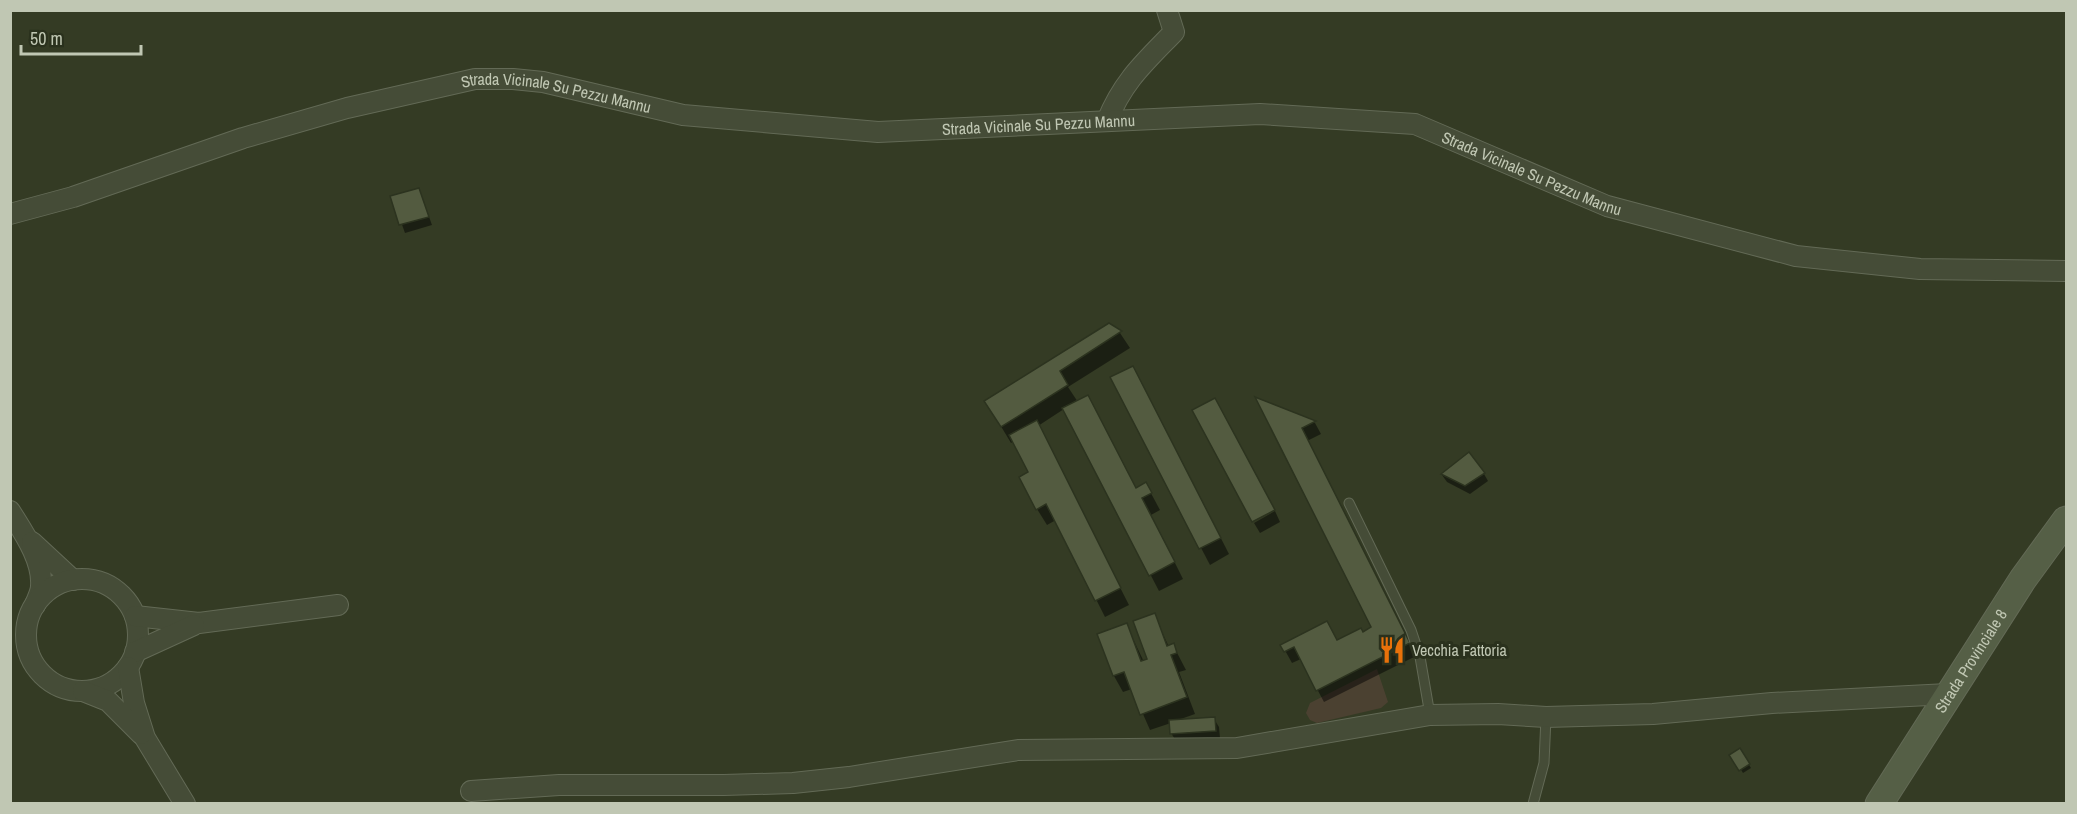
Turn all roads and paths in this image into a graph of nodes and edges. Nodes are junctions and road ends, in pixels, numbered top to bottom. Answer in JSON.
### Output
{"nodes":[{"id":1,"x":1167,"y":10,"type":"edge"},
{"id":2,"x":1107,"y":121,"type":"junction"},
{"id":3,"x":10,"y":214,"type":"edge"},
{"id":4,"x":2067,"y":271,"type":"edge"},
{"id":5,"x":1349,"y":503,"type":"dead end"},
{"id":6,"x":10,"y":511,"type":"edge"},
{"id":7,"x":2067,"y":520,"type":"edge"},
{"id":8,"x":26,"y":536,"type":"junction"},
{"id":9,"x":73,"y":580,"type":"junction"},
{"id":10,"x":338,"y":604,"type":"dead end"},
{"id":11,"x":35,"y":605,"type":"junction"},
{"id":12,"x":135,"y":616,"type":"junction"},
{"id":13,"x":199,"y":623,"type":"junction"},
{"id":14,"x":132,"y":659,"type":"junction"},
{"id":15,"x":83,"y":691,"type":"junction"},
{"id":16,"x":1948,"y":694,"type":"junction"},
{"id":17,"x":1430,"y":715,"type":"junction"},
{"id":18,"x":1546,"y":717,"type":"junction"},
{"id":19,"x":146,"y":738,"type":"junction"},
{"id":20,"x":471,"y":791,"type":"dead end"},
{"id":21,"x":185,"y":804,"type":"edge"},
{"id":22,"x":1533,"y":804,"type":"edge"},
{"id":23,"x":1878,"y":804,"type":"edge"}],
"edges":[{"from":1,"to":2,"type":"street"},
{"from":2,"to":3,"type":"street","name":"Strada Vicinale Su Pezzu Mannu"},
{"from":2,"to":4,"type":"street","name":"Strada Vicinale Su Pezzu Mannu"},
{"from":5,"to":17,"type":"lane"},
{"from":6,"to":8,"type":"street"},
{"from":7,"to":16,"type":"main road","name":"Strada Provinciale 8"},
{"from":8,"to":9,"type":"street"},
{"from":8,"to":11,"type":"street"},
{"from":9,"to":11,"type":"street"},
{"from":9,"to":12,"type":"street"},
{"from":10,"to":13,"type":"street"},
{"from":11,"to":15,"type":"street"},
{"from":12,"to":13,"type":"street"},
{"from":12,"to":14,"type":"street"},
{"from":13,"to":14,"type":"street"},
{"from":14,"to":15,"type":"street"},
{"from":14,"to":19,"type":"street"},
{"from":15,"to":19,"type":"street"},
{"from":16,"to":18,"type":"street"},
{"from":16,"to":23,"type":"main road","name":"Strada Provinciale 8"},
{"from":17,"to":18,"type":"street"},
{"from":17,"to":20,"type":"street"},
{"from":18,"to":22,"type":"lane"},
{"from":19,"to":21,"type":"street"}]}
